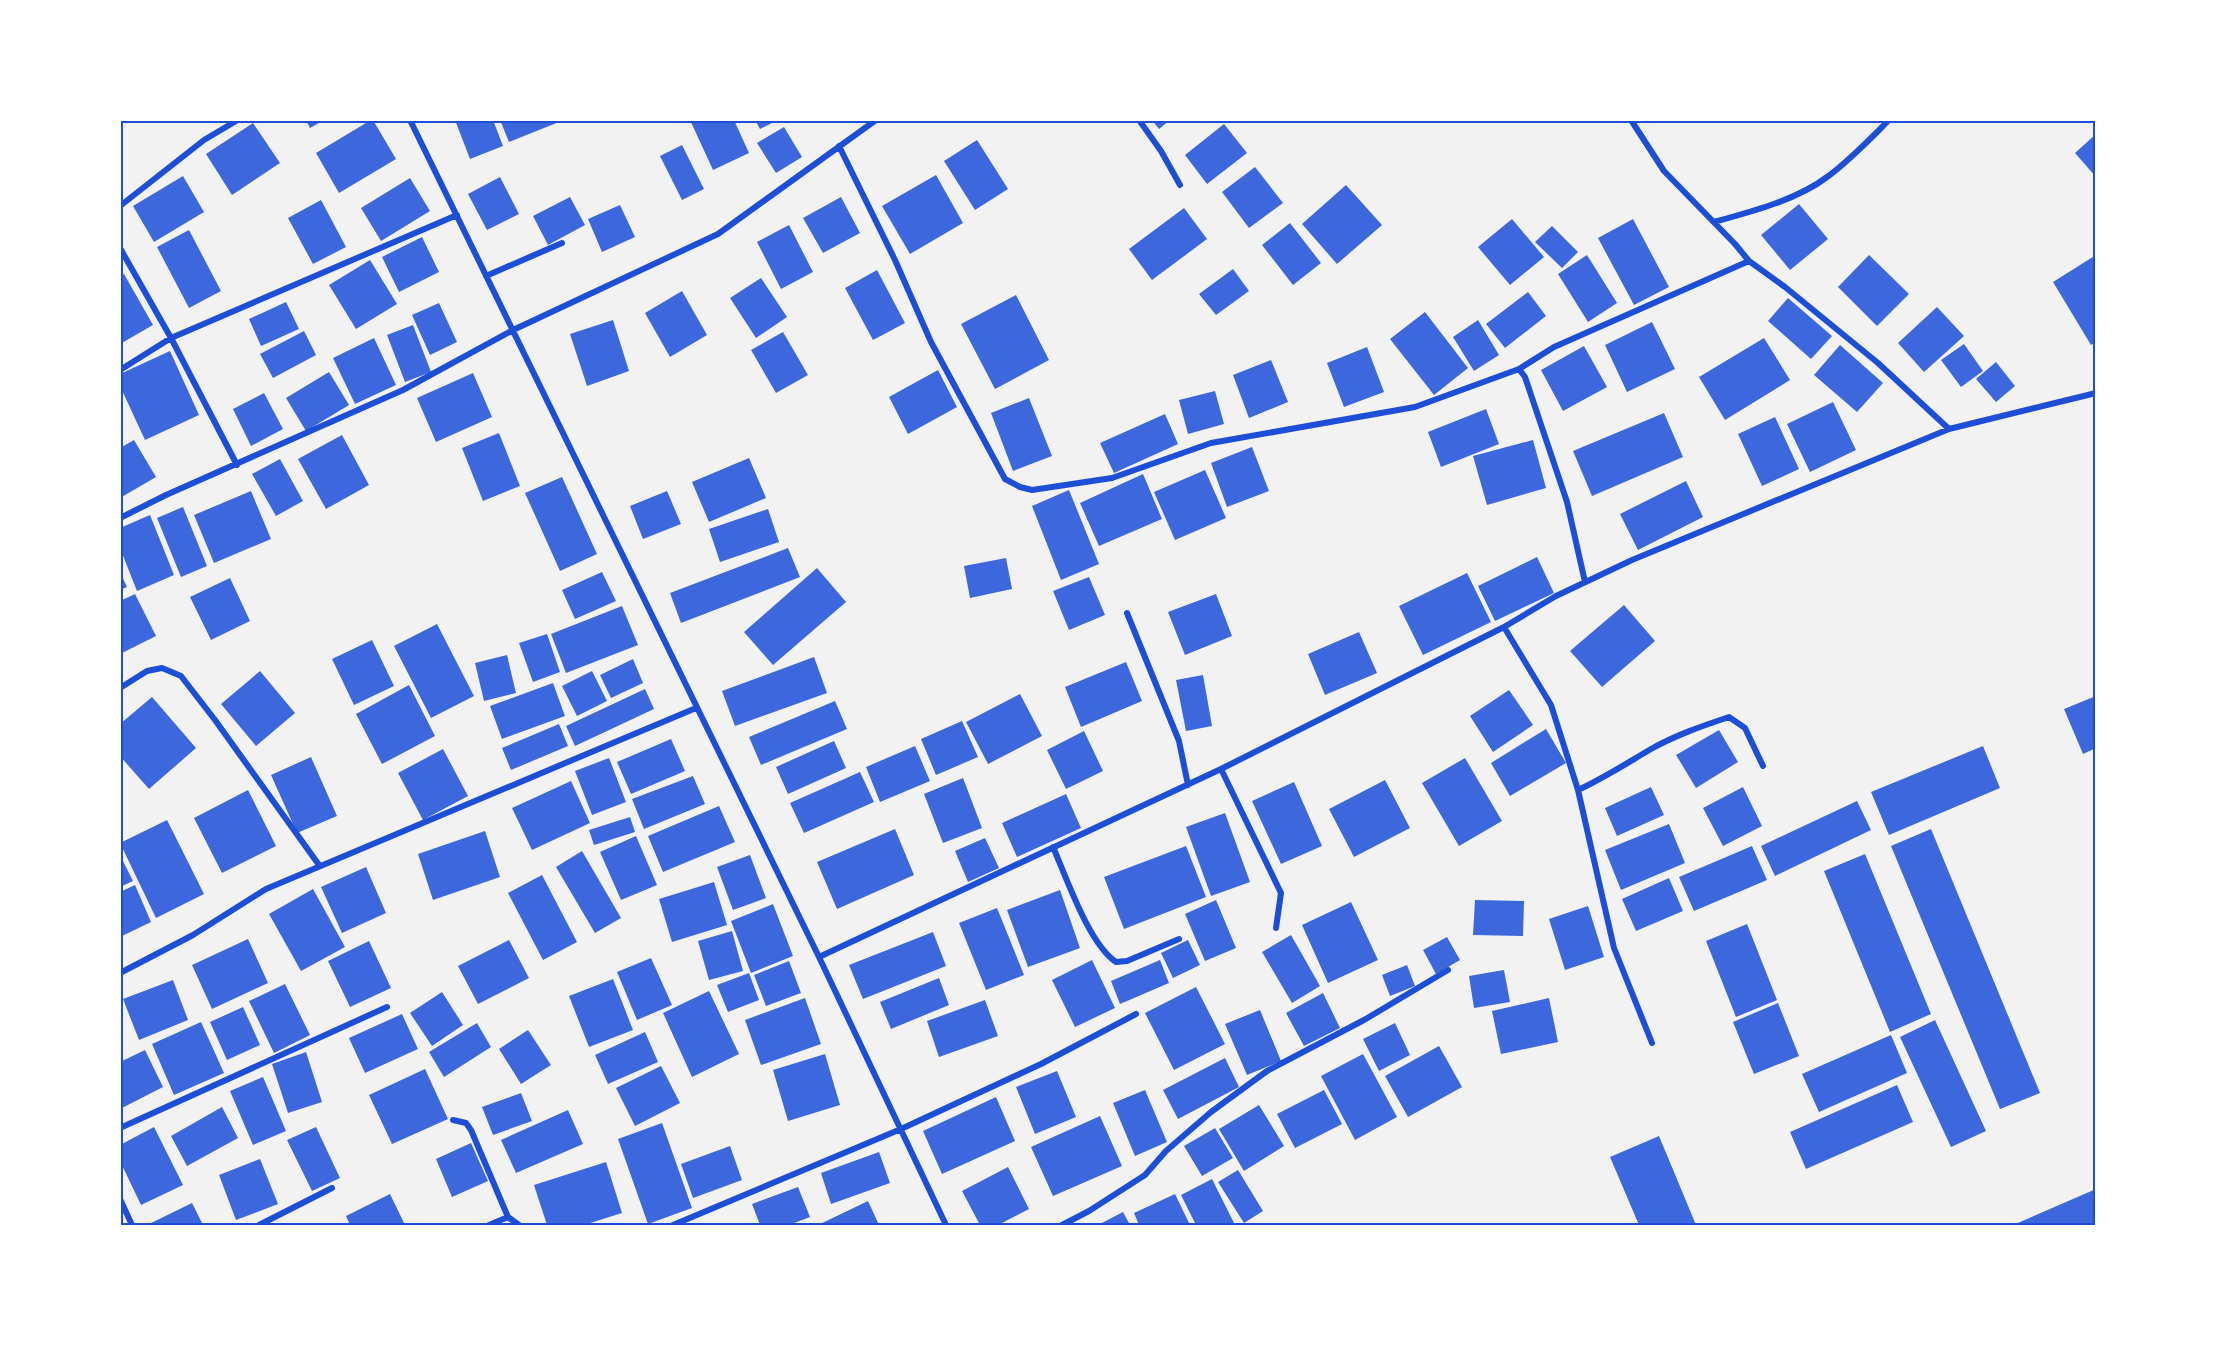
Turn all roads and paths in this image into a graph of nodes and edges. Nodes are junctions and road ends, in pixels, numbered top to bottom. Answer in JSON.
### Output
{"nodes":[{"id":1,"x":410,"y":120,"type":"edge"},
{"id":2,"x":876,"y":120,"type":"edge"},
{"id":3,"x":1139,"y":120,"type":"edge"},
{"id":4,"x":1631,"y":120,"type":"edge"},
{"id":5,"x":1889,"y":120,"type":"edge"},
{"id":6,"x":236,"y":121,"type":"edge"},
{"id":7,"x":839,"y":146,"type":"junction"},
{"id":8,"x":1180,"y":185,"type":"dead end"},
{"id":9,"x":120,"y":206,"type":"edge"},
{"id":10,"x":457,"y":215,"type":"junction"},
{"id":11,"x":1714,"y":222,"type":"junction"},
{"id":12,"x":562,"y":243,"type":"dead end"},
{"id":13,"x":120,"y":248,"type":"edge"},
{"id":14,"x":1749,"y":261,"type":"junction"},
{"id":15,"x":486,"y":276,"type":"junction"},
{"id":16,"x":513,"y":330,"type":"junction"},
{"id":17,"x":171,"y":338,"type":"junction"},
{"id":18,"x":1519,"y":369,"type":"junction"},
{"id":19,"x":120,"y":370,"type":"edge"},
{"id":20,"x":2096,"y":393,"type":"edge"},
{"id":21,"x":1949,"y":429,"type":"junction"},
{"id":22,"x":237,"y":465,"type":"junction"},
{"id":23,"x":120,"y":518,"type":"edge"},
{"id":24,"x":1585,"y":582,"type":"junction"},
{"id":25,"x":1127,"y":613,"type":"dead end"},
{"id":26,"x":1504,"y":627,"type":"junction"},
{"id":27,"x":120,"y":688,"type":"edge"},
{"id":28,"x":696,"y":708,"type":"junction"},
{"id":29,"x":1763,"y":766,"type":"dead end"},
{"id":30,"x":1221,"y":769,"type":"junction"},
{"id":31,"x":1188,"y":785,"type":"junction"},
{"id":32,"x":1578,"y":790,"type":"junction"},
{"id":33,"x":1053,"y":848,"type":"junction"},
{"id":34,"x":319,"y":865,"type":"junction"},
{"id":35,"x":1276,"y":928,"type":"dead end"},
{"id":36,"x":1179,"y":939,"type":"dead end"},
{"id":37,"x":819,"y":957,"type":"junction"},
{"id":38,"x":1448,"y":970,"type":"dead end"},
{"id":39,"x":120,"y":973,"type":"edge"},
{"id":40,"x":387,"y":1007,"type":"dead end"},
{"id":41,"x":1136,"y":1014,"type":"dead end"},
{"id":42,"x":1652,"y":1043,"type":"dead end"},
{"id":43,"x":453,"y":1120,"type":"dead end"},
{"id":44,"x":120,"y":1128,"type":"edge"},
{"id":45,"x":901,"y":1129,"type":"junction"},
{"id":46,"x":332,"y":1188,"type":"dead end"},
{"id":47,"x":120,"y":1199,"type":"edge"},
{"id":48,"x":508,"y":1217,"type":"junction"},
{"id":49,"x":132,"y":1225,"type":"edge"},
{"id":50,"x":259,"y":1225,"type":"edge"},
{"id":51,"x":489,"y":1225,"type":"edge"},
{"id":52,"x":519,"y":1225,"type":"edge"},
{"id":53,"x":674,"y":1225,"type":"edge"},
{"id":54,"x":946,"y":1225,"type":"edge"},
{"id":55,"x":1062,"y":1225,"type":"edge"}],
"edges":[{"from":1,"to":10,"type":"street"},
{"from":2,"to":7,"type":"street"},
{"from":3,"to":8,"type":"street"},
{"from":4,"to":11,"type":"street"},
{"from":5,"to":11,"type":"street"},
{"from":6,"to":9,"type":"street"},
{"from":7,"to":16,"type":"street"},
{"from":7,"to":18,"type":"street"},
{"from":10,"to":15,"type":"street"},
{"from":10,"to":17,"type":"street"},
{"from":11,"to":14,"type":"street"},
{"from":12,"to":15,"type":"street"},
{"from":13,"to":17,"type":"street"},
{"from":14,"to":18,"type":"street"},
{"from":14,"to":21,"type":"street"},
{"from":15,"to":16,"type":"street"},
{"from":16,"to":22,"type":"street"},
{"from":16,"to":28,"type":"street"},
{"from":17,"to":19,"type":"street"},
{"from":17,"to":22,"type":"street"},
{"from":18,"to":24,"type":"street"},
{"from":20,"to":21,"type":"street"},
{"from":21,"to":24,"type":"street"},
{"from":22,"to":23,"type":"street"},
{"from":24,"to":26,"type":"street"},
{"from":25,"to":31,"type":"street"},
{"from":26,"to":30,"type":"street"},
{"from":26,"to":32,"type":"street"},
{"from":27,"to":34,"type":"street"},
{"from":28,"to":34,"type":"street"},
{"from":28,"to":37,"type":"street"},
{"from":29,"to":32,"type":"street"},
{"from":30,"to":31,"type":"street"},
{"from":30,"to":35,"type":"street"},
{"from":31,"to":33,"type":"street"},
{"from":32,"to":42,"type":"street"},
{"from":33,"to":36,"type":"street"},
{"from":33,"to":37,"type":"street"},
{"from":34,"to":39,"type":"street"},
{"from":37,"to":45,"type":"street"},
{"from":38,"to":55,"type":"street"},
{"from":40,"to":44,"type":"street"},
{"from":41,"to":45,"type":"street"},
{"from":43,"to":48,"type":"street"},
{"from":45,"to":53,"type":"street"},
{"from":45,"to":54,"type":"street"},
{"from":46,"to":50,"type":"street"},
{"from":47,"to":49,"type":"street"},
{"from":48,"to":51,"type":"street"},
{"from":48,"to":52,"type":"street"}]}
